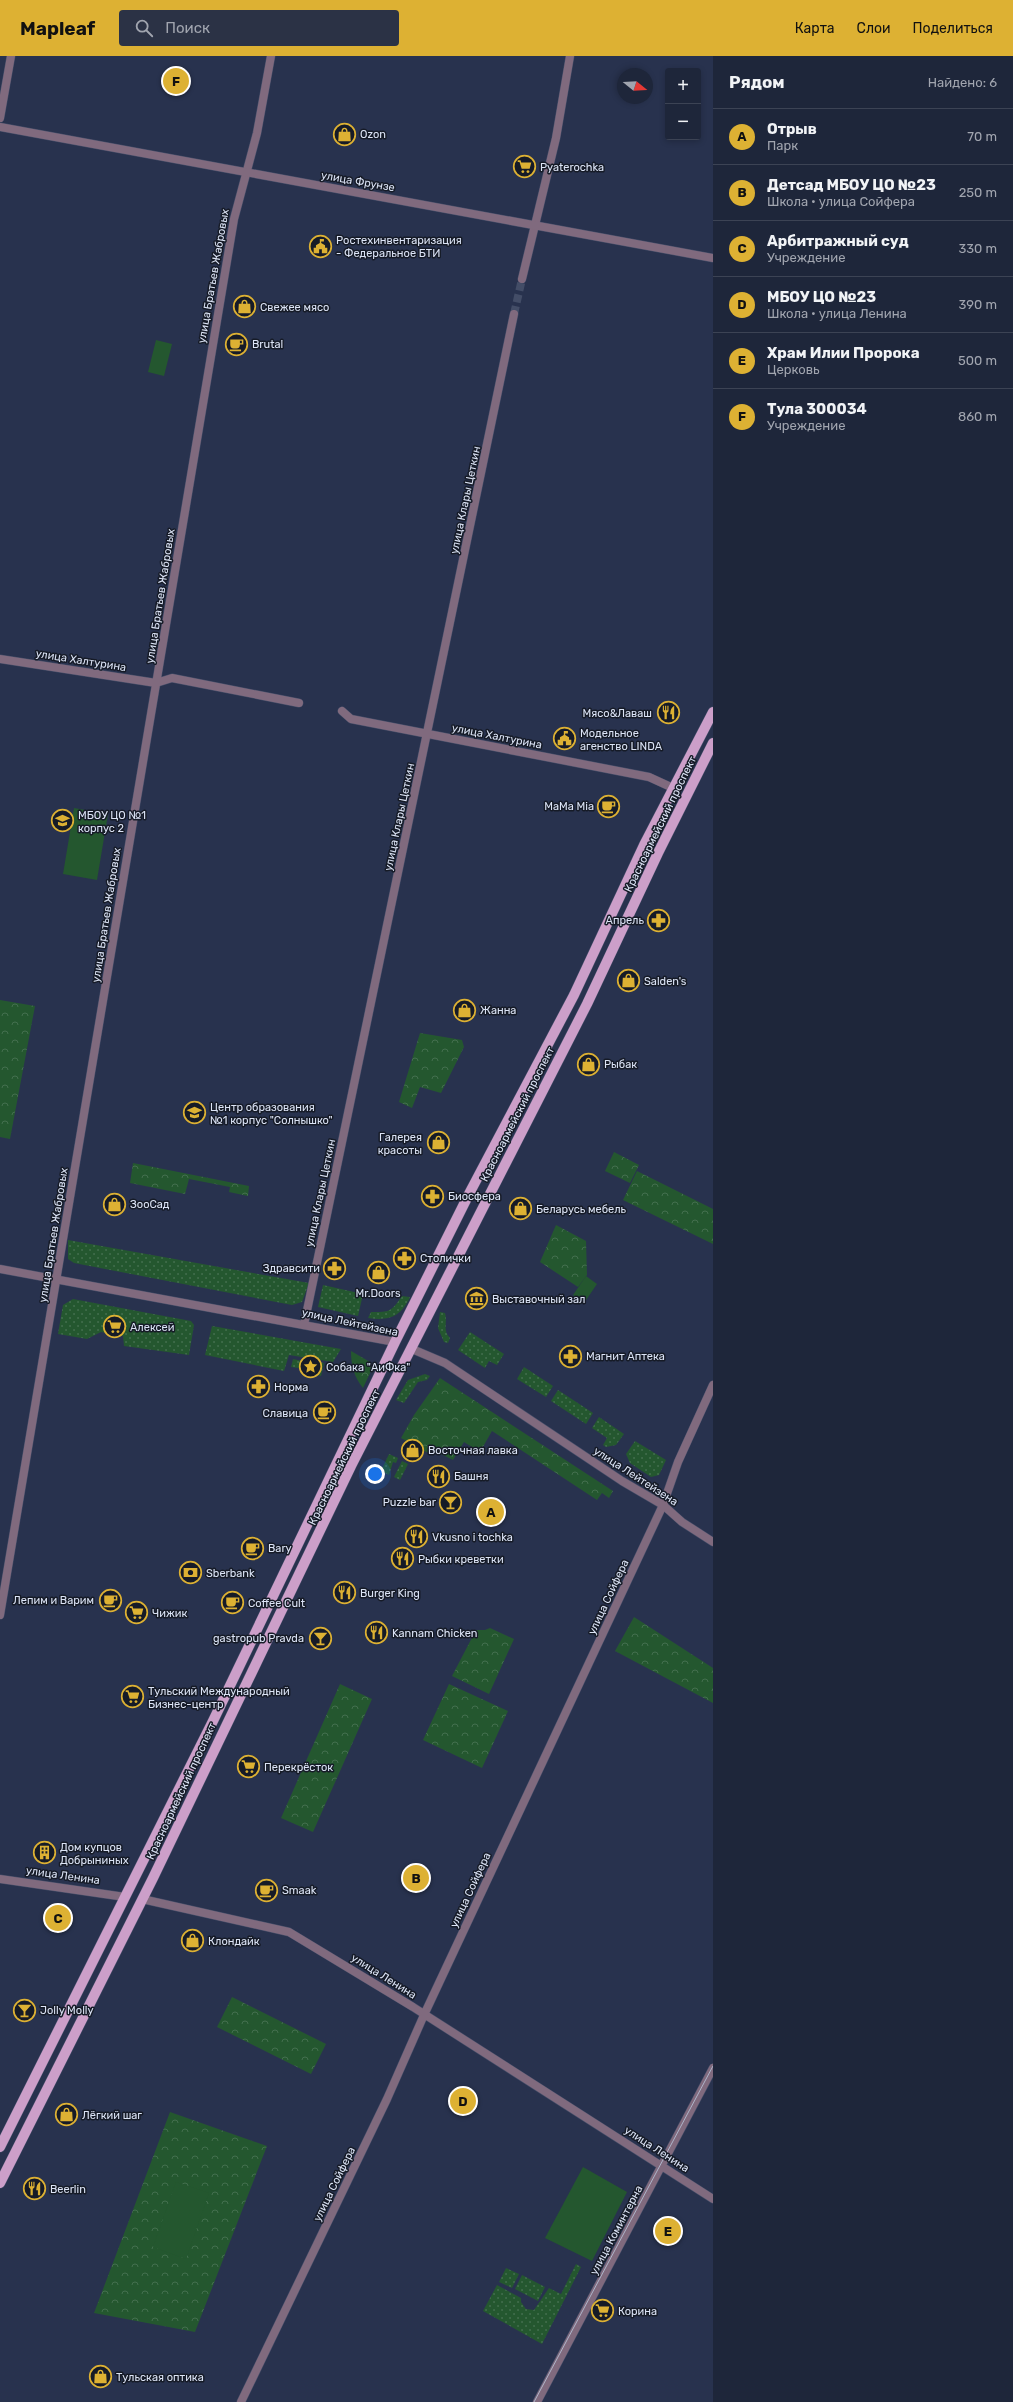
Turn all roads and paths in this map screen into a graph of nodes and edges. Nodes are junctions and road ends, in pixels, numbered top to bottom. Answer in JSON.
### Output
{"nodes":[{"id":1,"x":11,"y":56,"type":"edge"},
{"id":2,"x":271,"y":56,"type":"edge"},
{"id":3,"x":570,"y":56,"type":"edge"},
{"id":4,"x":0,"y":118,"type":"edge"},
{"id":5,"x":0,"y":127,"type":"edge"},
{"id":6,"x":244,"y":173,"type":"junction"},
{"id":7,"x":536,"y":224,"type":"junction"},
{"id":8,"x":713,"y":258,"type":"edge"},
{"id":9,"x":522,"y":280,"type":"tunnel mouth"},
{"id":10,"x":514,"y":314,"type":"tunnel mouth"},
{"id":11,"x":0,"y":659,"type":"edge"},
{"id":12,"x":156,"y":682,"type":"junction"},
{"id":13,"x":299,"y":703,"type":"dead end"},
{"id":14,"x":342,"y":711,"type":"dead end"},
{"id":15,"x":713,"y":712,"type":"edge"},
{"id":16,"x":427,"y":734,"type":"junction"},
{"id":17,"x":713,"y":743,"type":"edge"},
{"id":18,"x":673,"y":788,"type":"junction"},
{"id":19,"x":0,"y":1269,"type":"edge"},
{"id":20,"x":57,"y":1279,"type":"junction"},
{"id":21,"x":304,"y":1325,"type":"junction"},
{"id":22,"x":395,"y":1342,"type":"junction"},
{"id":23,"x":412,"y":1349,"type":"junction"},
{"id":24,"x":713,"y":1385,"type":"edge"},
{"id":25,"x":663,"y":1505,"type":"junction"},
{"id":26,"x":713,"y":1542,"type":"edge"},
{"id":27,"x":0,"y":1614,"type":"edge"},
{"id":28,"x":0,"y":1879,"type":"edge"},
{"id":29,"x":125,"y":1897,"type":"junction"},
{"id":30,"x":142,"y":1899,"type":"junction"},
{"id":31,"x":424,"y":2015,"type":"junction"},
{"id":32,"x":713,"y":2068,"type":"edge"},
{"id":33,"x":0,"y":2147,"type":"edge"},
{"id":34,"x":662,"y":2166,"type":"junction"},
{"id":35,"x":0,"y":2183,"type":"edge"},
{"id":36,"x":713,"y":2199,"type":"edge"},
{"id":37,"x":241,"y":2402,"type":"edge"},
{"id":38,"x":537,"y":2402,"type":"edge"}],
"edges":[{"from":1,"to":4,"type":"street"},
{"from":2,"to":6,"type":"street","name":"улица Братьев Жабровых"},
{"from":3,"to":7,"type":"street"},
{"from":5,"to":6,"type":"street","name":"улица Фрунзе"},
{"from":6,"to":7,"type":"street","name":"улица Фрунзе"},
{"from":6,"to":12,"type":"street","name":"улица Братьев Жабровых"},
{"from":7,"to":8,"type":"street","name":"улица Фрунзе"},
{"from":7,"to":9,"type":"street"},
{"from":10,"to":16,"type":"street","name":"улица Клары Цеткин"},
{"from":11,"to":12,"type":"street","name":"улица Халтурина"},
{"from":12,"to":13,"type":"street","name":"улица Халтурина"},
{"from":12,"to":20,"type":"street","name":"улица Братьев Жабровых"},
{"from":14,"to":16,"type":"street","name":"улица Халтурина"},
{"from":15,"to":18,"type":"main road","name":"Красноармейский проспект"},
{"from":16,"to":18,"type":"street","name":"улица Халтурина"},
{"from":16,"to":21,"type":"street","name":"улица Клары Цеткин"},
{"from":17,"to":23,"type":"main road","name":"Красноармейский проспект"},
{"from":18,"to":22,"type":"main road","name":"Красноармейский проспект"},
{"from":19,"to":20,"type":"street","name":"улица Лейтейзена"},
{"from":20,"to":21,"type":"street","name":"улица Лейтейзена"},
{"from":20,"to":27,"type":"street","name":"улица Братьев Жабровых"},
{"from":21,"to":22,"type":"street","name":"улица Лейтейзена"},
{"from":22,"to":23,"type":"main road","name":"улица Лейтейзена"},
{"from":22,"to":29,"type":"main road","name":"Красноармейский проспект"},
{"from":23,"to":25,"type":"street","name":"улица Лейтейзена"},
{"from":23,"to":30,"type":"main road","name":"Красноармейский проспект"},
{"from":24,"to":25,"type":"street","name":"улица Сойфера"},
{"from":25,"to":26,"type":"street","name":"улица Лейтейзена"},
{"from":25,"to":31,"type":"street","name":"улица Сойфера"},
{"from":28,"to":29,"type":"street","name":"улица Ленина"},
{"from":29,"to":30,"type":"main road","name":"улица Ленина"},
{"from":29,"to":33,"type":"main road","name":"Красноармейский проспект"},
{"from":30,"to":31,"type":"street","name":"улица Ленина"},
{"from":30,"to":35,"type":"main road","name":"Красноармейский проспект"},
{"from":31,"to":34,"type":"street","name":"улица Ленина"},
{"from":31,"to":37,"type":"street","name":"улица Сойфера"},
{"from":32,"to":34,"type":"street","name":"улица Коминтерна"},
{"from":34,"to":36,"type":"street","name":"улица Ленина"},
{"from":34,"to":38,"type":"street","name":"улица Коминтерна"}]}
